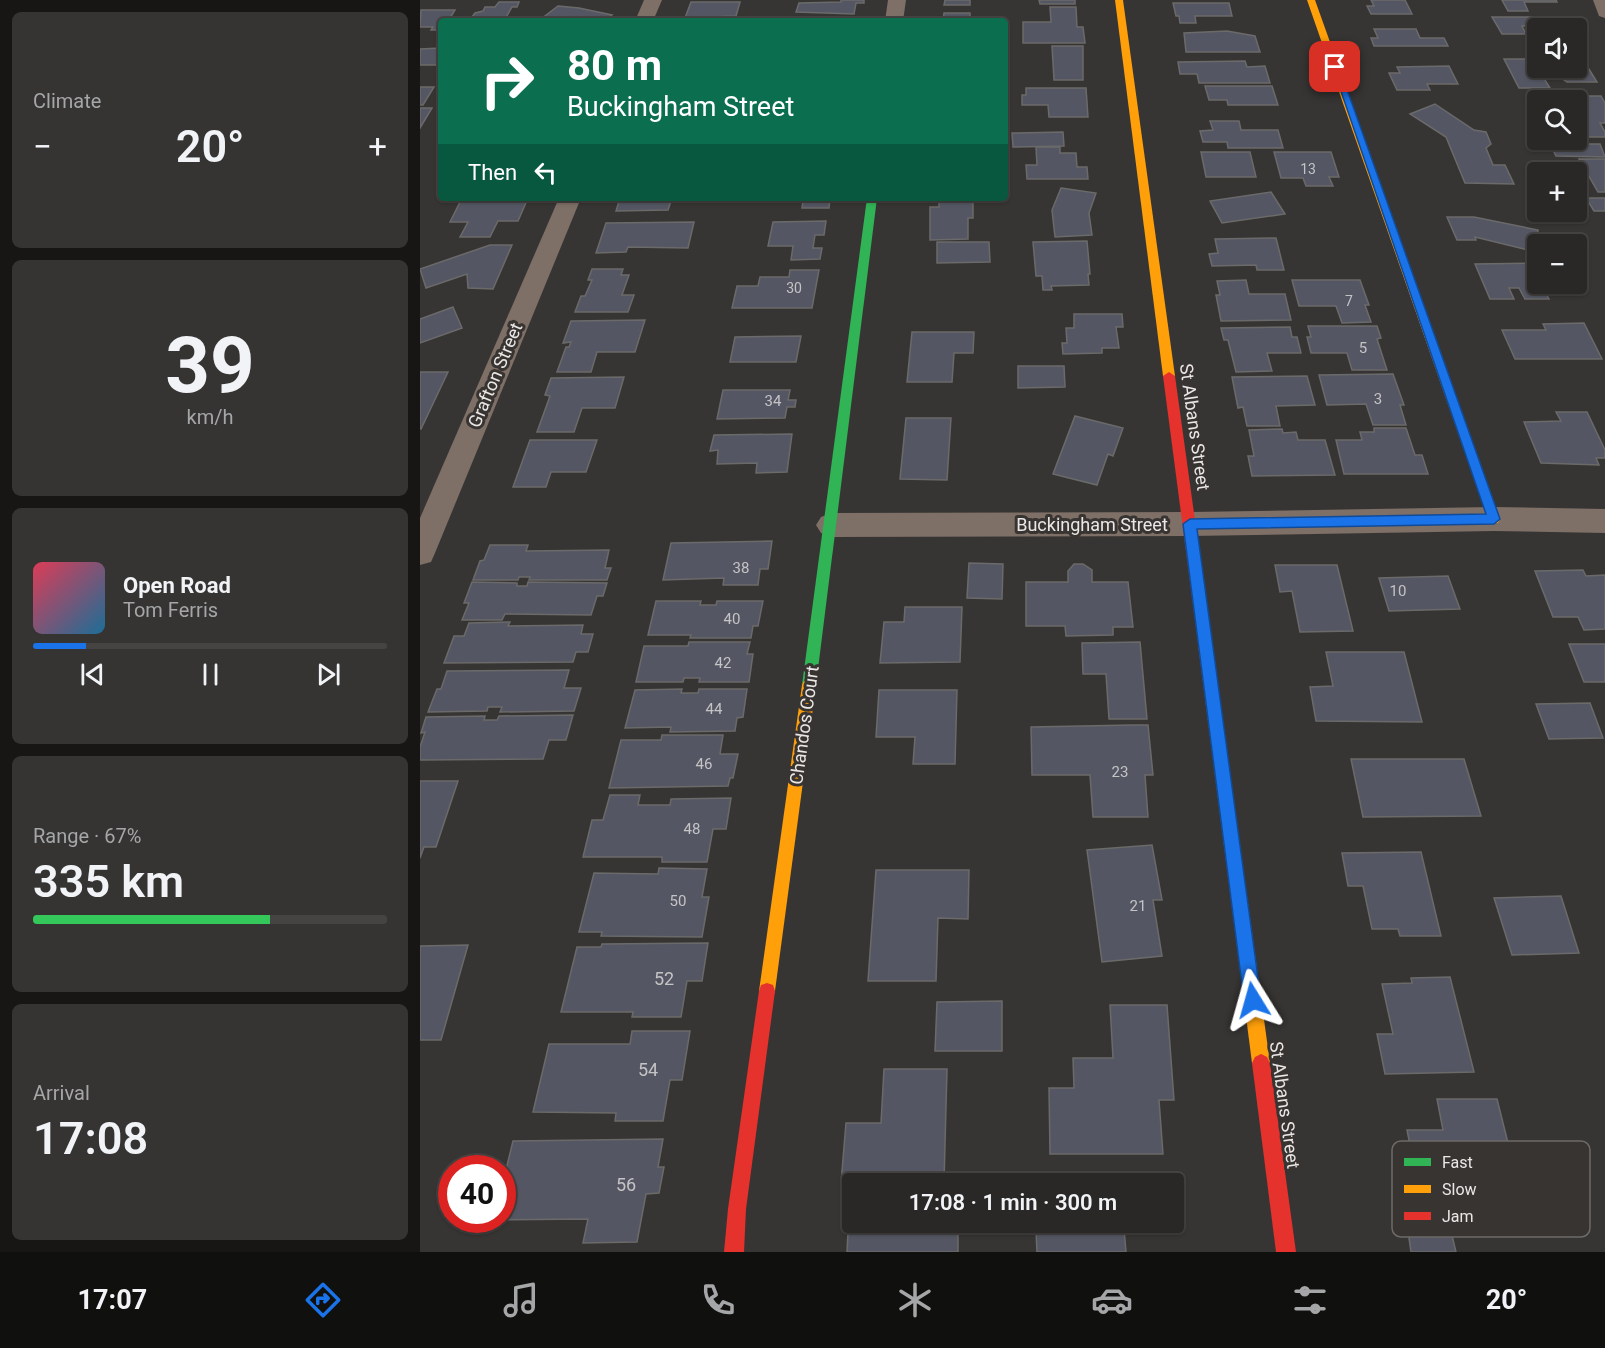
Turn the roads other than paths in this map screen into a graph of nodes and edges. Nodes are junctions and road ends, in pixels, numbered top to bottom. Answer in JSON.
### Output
{"nodes":[{"id":1,"x":653,"y":0,"type":"edge"},
{"id":2,"x":897,"y":0,"type":"edge"},
{"id":3,"x":1119,"y":0,"type":"edge"},
{"id":4,"x":1311,"y":0,"type":"edge"},
{"id":5,"x":1602,"y":0,"type":"edge"},
{"id":6,"x":1605,"y":12,"type":"edge"},
{"id":7,"x":645,"y":18,"type":"edge"},
{"id":8,"x":894,"y":18,"type":"edge"},
{"id":9,"x":569,"y":201,"type":"edge"},
{"id":10,"x":872,"y":201,"type":"edge"},
{"id":11,"x":1494,"y":519,"type":"junction"},
{"id":12,"x":1605,"y":521,"type":"edge"},
{"id":13,"x":1190,"y":524,"type":"junction"},
{"id":14,"x":831,"y":525,"type":"junction"},
{"id":15,"x":420,"y":553,"type":"edge"},
{"id":16,"x":734,"y":1252,"type":"edge"},
{"id":17,"x":1286,"y":1252,"type":"edge"}],
"edges":[{"from":1,"to":7,"type":"street"},
{"from":2,"to":8,"type":"street"},
{"from":3,"to":13,"type":"street","name":"St Albans Street"},
{"from":4,"to":11,"type":"street"},
{"from":5,"to":6,"type":"street"},
{"from":9,"to":15,"type":"street","name":"Grafton Street"},
{"from":10,"to":14,"type":"street","name":"Chandos Court"},
{"from":11,"to":12,"type":"street","name":"Buckingham Street"},
{"from":11,"to":13,"type":"street","name":"Buckingham Street"},
{"from":13,"to":14,"type":"street","name":"Buckingham Street"},
{"from":13,"to":17,"type":"street","name":"St Albans Street"},
{"from":14,"to":16,"type":"street","name":"Chandos Court"}]}
